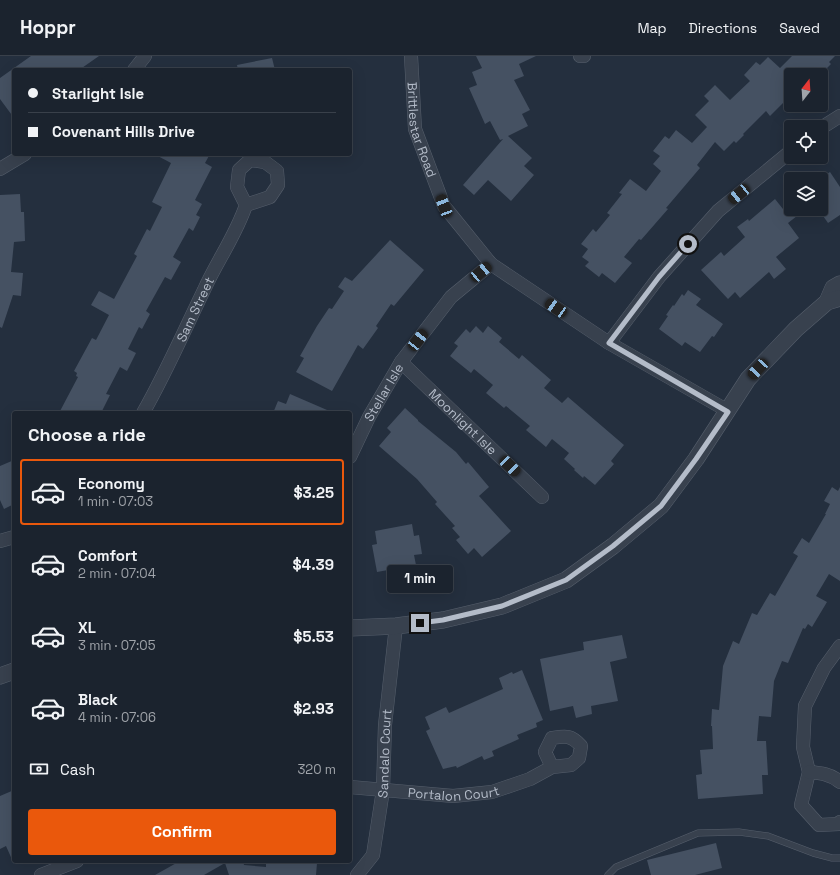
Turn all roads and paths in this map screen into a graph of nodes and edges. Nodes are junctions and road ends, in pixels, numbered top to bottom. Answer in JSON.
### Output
{"nodes":[{"id":1,"x":145,"y":56,"type":"edge"},
{"id":2,"x":411,"y":56,"type":"edge"},
{"id":3,"x":580,"y":56,"type":"edge"},
{"id":4,"x":584,"y":56,"type":"edge"},
{"id":5,"x":136,"y":68,"type":"edge"},
{"id":6,"x":840,"y":116,"type":"edge"},
{"id":7,"x":828,"y":124,"type":"edge"},
{"id":8,"x":22,"y":156,"type":"edge"},
{"id":9,"x":784,"y":157,"type":"edge"},
{"id":10,"x":0,"y":169,"type":"edge"},
{"id":11,"x":246,"y":205,"type":"dead end"},
{"id":12,"x":491,"y":264,"type":"junction"},
{"id":13,"x":840,"y":284,"type":"edge"},
{"id":14,"x":834,"y":300,"type":"edge"},
{"id":15,"x":609,"y":343,"type":"junction"},
{"id":16,"x":401,"y":362,"type":"junction"},
{"id":17,"x":144,"y":411,"type":"edge"},
{"id":18,"x":728,"y":412,"type":"junction"},
{"id":19,"x":352,"y":453,"type":"edge"},
{"id":20,"x":542,"y":497,"type":"dead end"},
{"id":21,"x":12,"y":538,"type":"edge"},
{"id":22,"x":0,"y":541,"type":"edge"},
{"id":23,"x":396,"y":626,"type":"junction"},
{"id":24,"x":352,"y":628,"type":"edge"},
{"id":25,"x":840,"y":646,"type":"edge"},
{"id":26,"x":12,"y":672,"type":"edge"},
{"id":27,"x":0,"y":676,"type":"edge"},
{"id":28,"x":552,"y":767,"type":"dead end"},
{"id":29,"x":809,"y":772,"type":"junction"},
{"id":30,"x":840,"y":782,"type":"edge"},
{"id":31,"x":352,"y":787,"type":"edge"},
{"id":32,"x":383,"y":790,"type":"junction"},
{"id":33,"x":840,"y":822,"type":"edge"},
{"id":34,"x":840,"y":858,"type":"edge"},
{"id":35,"x":72,"y":863,"type":"edge"},
{"id":36,"x":41,"y":875,"type":"edge"},
{"id":37,"x":357,"y":875,"type":"edge"},
{"id":38,"x":608,"y":875,"type":"edge"}],
"edges":[{"from":1,"to":5,"type":"street"},
{"from":2,"to":12,"type":"street","name":"Brittlestar Road"},
{"from":3,"to":4,"type":"street"},
{"from":6,"to":7,"type":"street"},
{"from":8,"to":10,"type":"street"},
{"from":9,"to":15,"type":"street"},
{"from":11,"to":17,"type":"street","name":"Sam Street"},
{"from":12,"to":15,"type":"street","name":"Brittlestar Road"},
{"from":12,"to":16,"type":"street","name":"Stellar Isle"},
{"from":13,"to":14,"type":"street"},
{"from":14,"to":18,"type":"street"},
{"from":15,"to":18,"type":"street","name":"Brittlestar Road"},
{"from":16,"to":19,"type":"street","name":"Stellar Isle"},
{"from":16,"to":20,"type":"street","name":"Moonlight Isle"},
{"from":18,"to":23,"type":"street"},
{"from":21,"to":22,"type":"street"},
{"from":23,"to":24,"type":"street"},
{"from":23,"to":32,"type":"street","name":"Sandalo Court"},
{"from":25,"to":29,"type":"street"},
{"from":26,"to":27,"type":"street"},
{"from":28,"to":32,"type":"street","name":"Portalon Court"},
{"from":29,"to":30,"type":"street"},
{"from":29,"to":33,"type":"street"},
{"from":31,"to":32,"type":"street","name":"Portalon Court"},
{"from":32,"to":37,"type":"street","name":"Sandalo Court"},
{"from":34,"to":38,"type":"lane"},
{"from":35,"to":36,"type":"street"}]}
